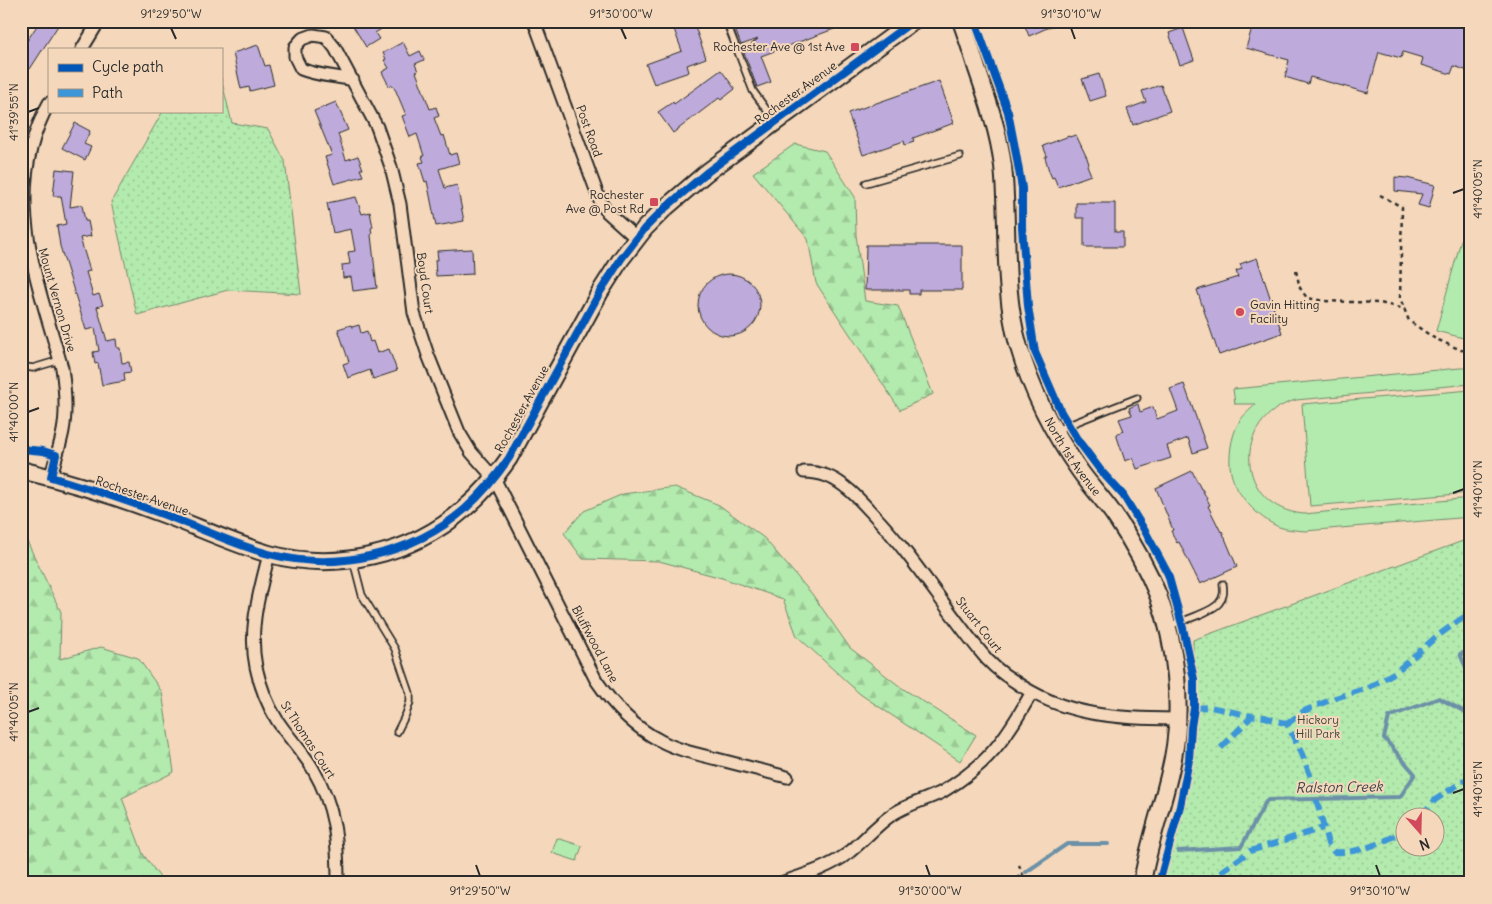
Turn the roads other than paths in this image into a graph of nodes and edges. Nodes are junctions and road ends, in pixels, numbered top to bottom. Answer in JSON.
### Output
{"nodes":[{"id":1,"x":99,"y":21,"type":"edge"},
{"id":2,"x":534,"y":21,"type":"edge"},
{"id":3,"x":726,"y":21,"type":"edge"},
{"id":4,"x":961,"y":21,"type":"edge"},
{"id":5,"x":904,"y":26,"type":"edge"},
{"id":6,"x":83,"y":48,"type":"edge"},
{"id":7,"x":353,"y":80,"type":"junction"},
{"id":8,"x":48,"y":105,"type":"edge"},
{"id":9,"x":775,"y":122,"type":"junction"},
{"id":10,"x":960,"y":156,"type":"dead end"},
{"id":11,"x":866,"y":183,"type":"dead end"},
{"id":12,"x":637,"y":239,"type":"junction"},
{"id":13,"x":25,"y":252,"type":"edge"},
{"id":14,"x":21,"y":360,"type":"edge"},
{"id":15,"x":60,"y":360,"type":"junction"},
{"id":16,"x":1137,"y":398,"type":"dead end"},
{"id":17,"x":1054,"y":431,"type":"junction"},
{"id":18,"x":21,"y":470,"type":"edge"},
{"id":19,"x":804,"y":472,"type":"dead end"},
{"id":20,"x":51,"y":478,"type":"junction"},
{"id":21,"x":494,"y":478,"type":"junction"},
{"id":22,"x":269,"y":554,"type":"junction"},
{"id":23,"x":353,"y":559,"type":"junction"},
{"id":24,"x":1223,"y":584,"type":"dead end"},
{"id":25,"x":1167,"y":626,"type":"junction"},
{"id":26,"x":1032,"y":692,"type":"junction"},
{"id":27,"x":1176,"y":720,"type":"junction"},
{"id":28,"x":397,"y":732,"type":"dead end"},
{"id":29,"x":788,"y":777,"type":"dead end"},
{"id":30,"x":338,"y":883,"type":"edge"},
{"id":31,"x":781,"y":883,"type":"edge"},
{"id":32,"x":1142,"y":883,"type":"edge"}],
"edges":[{"from":1,"to":6,"type":"street"},
{"from":2,"to":12,"type":"street","name":"Post Road"},
{"from":3,"to":9,"type":"lane"},
{"from":4,"to":17,"type":"main road","name":"North 1st Avenue"},
{"from":5,"to":9,"type":"main road","name":"Rochester Avenue"},
{"from":7,"to":7,"type":"street","name":"Boyd Court"},
{"from":7,"to":21,"type":"street","name":"Boyd Court"},
{"from":8,"to":13,"type":"street","name":"Mount Vernon Drive"},
{"from":9,"to":12,"type":"main road","name":"Rochester Avenue"},
{"from":10,"to":11,"type":"lane"},
{"from":12,"to":21,"type":"main road","name":"Rochester Avenue"},
{"from":13,"to":15,"type":"street","name":"Mount Vernon Drive"},
{"from":14,"to":15,"type":"lane"},
{"from":15,"to":20,"type":"street","name":"Mount Vernon Drive"},
{"from":16,"to":17,"type":"lane"},
{"from":17,"to":25,"type":"main road","name":"North 1st Avenue"},
{"from":18,"to":20,"type":"main road","name":"Rochester Avenue"},
{"from":19,"to":26,"type":"street","name":"Stuart Court"},
{"from":20,"to":22,"type":"main road","name":"Rochester Avenue"},
{"from":21,"to":23,"type":"main road","name":"Rochester Avenue"},
{"from":21,"to":29,"type":"street","name":"Bluffwood Lane"},
{"from":22,"to":23,"type":"main road","name":"Rochester Avenue"},
{"from":22,"to":30,"type":"street","name":"St Thomas Court"},
{"from":23,"to":28,"type":"lane"},
{"from":24,"to":25,"type":"lane"},
{"from":25,"to":27,"type":"main road","name":"North 1st Avenue"},
{"from":26,"to":27,"type":"street","name":"Stuart Court"},
{"from":26,"to":31,"type":"street"},
{"from":27,"to":32,"type":"main road","name":"North 1st Avenue"}]}
